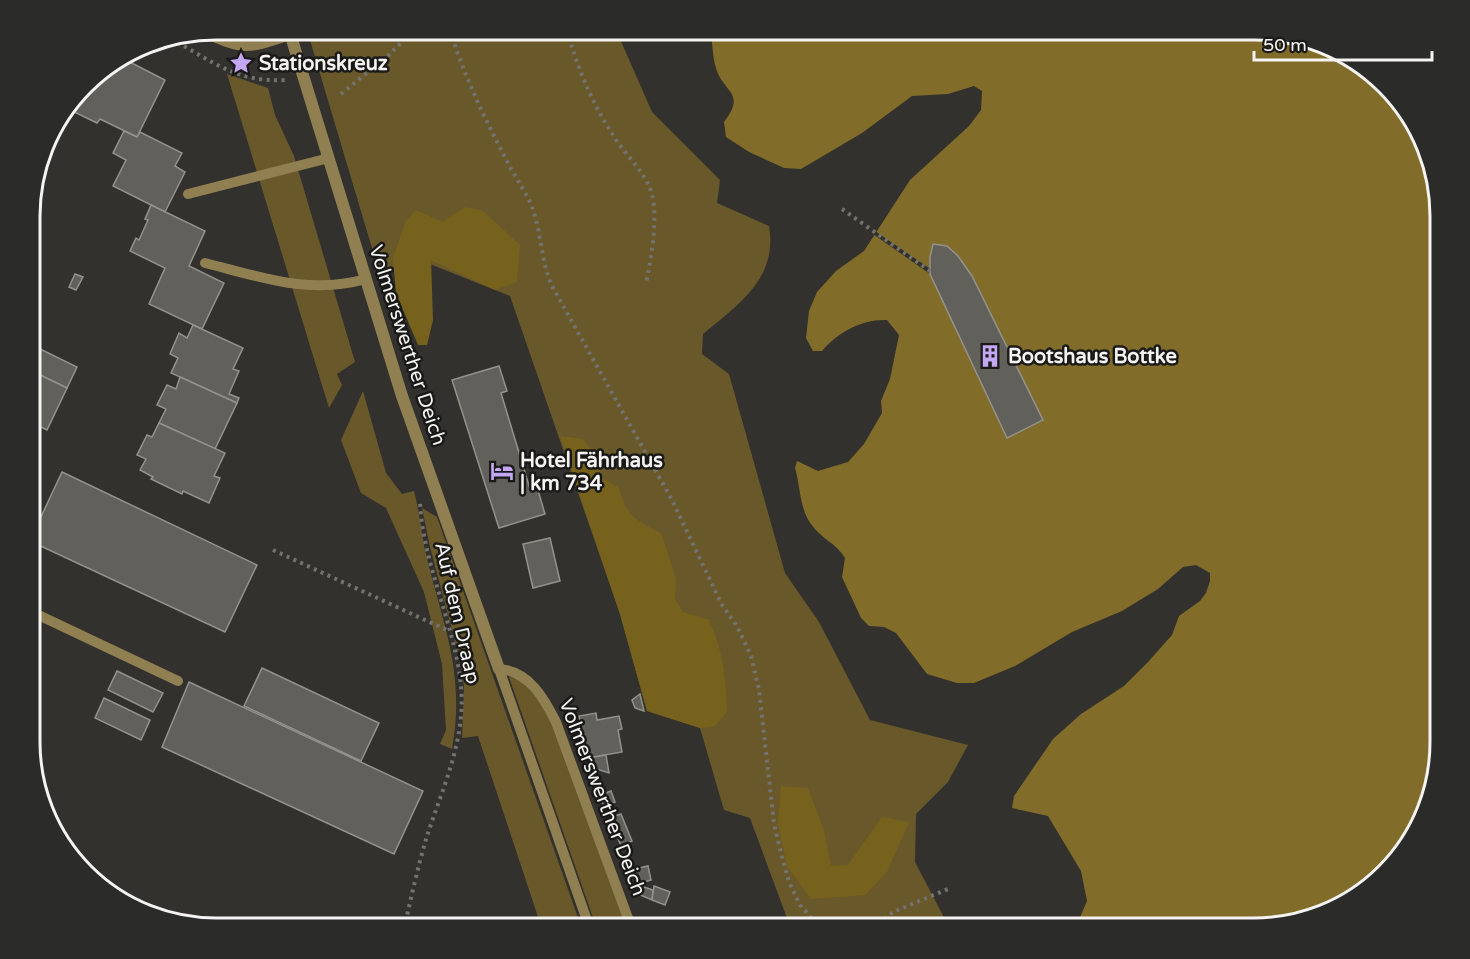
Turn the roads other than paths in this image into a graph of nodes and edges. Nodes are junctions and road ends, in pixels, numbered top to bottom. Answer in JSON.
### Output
{"nodes":[{"id":1,"x":227,"y":41,"type":"edge"},
{"id":2,"x":268,"y":41,"type":"edge"},
{"id":3,"x":293,"y":41,"type":"edge"},
{"id":4,"x":329,"y":158,"type":"junction"},
{"id":5,"x":188,"y":194,"type":"dead end"},
{"id":6,"x":205,"y":263,"type":"dead end"},
{"id":7,"x":366,"y":279,"type":"junction"},
{"id":8,"x":40,"y":616,"type":"edge"},
{"id":9,"x":500,"y":669,"type":"junction"},
{"id":10,"x":178,"y":681,"type":"dead end"},
{"id":11,"x":586,"y":918,"type":"edge"},
{"id":12,"x":628,"y":918,"type":"edge"}],
"edges":[{"from":1,"to":2,"type":"street"},
{"from":3,"to":4,"type":"street","name":"Volmerswerther Deich"},
{"from":4,"to":5,"type":"lane"},
{"from":4,"to":7,"type":"street","name":"Volmerswerther Deich"},
{"from":6,"to":7,"type":"lane"},
{"from":7,"to":9,"type":"street","name":"Volmerswerther Deich"},
{"from":8,"to":10,"type":"lane"},
{"from":9,"to":11,"type":"lane","name":"Volmerswerther Deich"},
{"from":9,"to":12,"type":"lane","name":"Volmerswerther Deich"}]}
